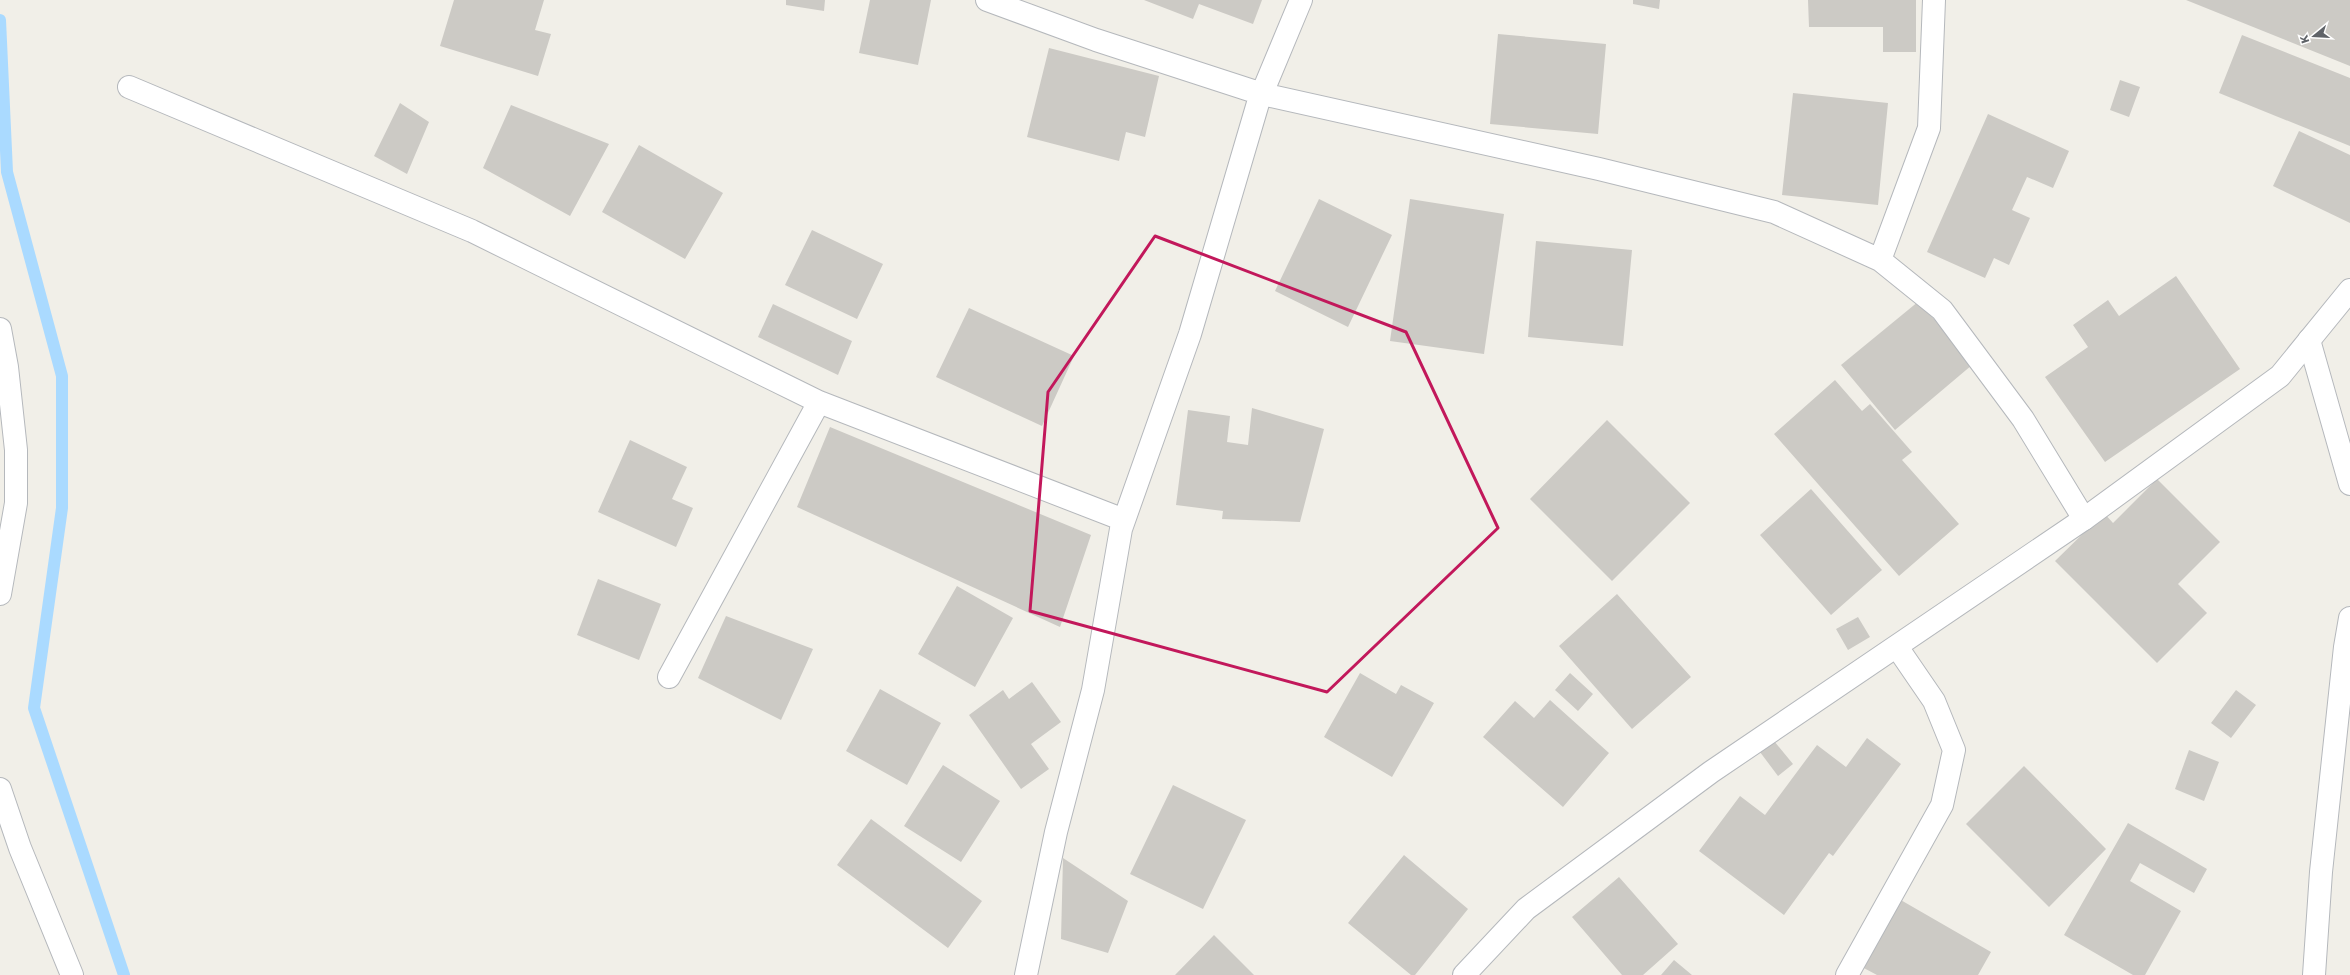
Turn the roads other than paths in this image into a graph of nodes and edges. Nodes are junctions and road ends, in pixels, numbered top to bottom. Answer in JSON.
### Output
{"nodes":[{"id":1,"x":987,"y":0,"type":"edge"},
{"id":2,"x":1301,"y":0,"type":"edge"},
{"id":3,"x":1934,"y":0,"type":"edge"},
{"id":4,"x":129,"y":87,"type":"dead end"},
{"id":5,"x":1262,"y":94,"type":"junction"},
{"id":6,"x":1880,"y":260,"type":"junction"},
{"id":7,"x":2350,"y":290,"type":"edge"},
{"id":8,"x":0,"y":329,"type":"edge"},
{"id":9,"x":2309,"y":340,"type":"junction"},
{"id":10,"x":819,"y":402,"type":"junction"},
{"id":11,"x":2350,"y":484,"type":"edge"},
{"id":12,"x":2084,"y":519,"type":"junction"},
{"id":13,"x":1124,"y":520,"type":"junction"},
{"id":14,"x":0,"y":594,"type":"edge"},
{"id":15,"x":2350,"y":618,"type":"edge"},
{"id":16,"x":1897,"y":647,"type":"junction"},
{"id":17,"x":669,"y":677,"type":"dead end"},
{"id":18,"x":0,"y":789,"type":"edge"},
{"id":19,"x":72,"y":975,"type":"edge"},
{"id":20,"x":1026,"y":975,"type":"edge"},
{"id":21,"x":1464,"y":975,"type":"edge"},
{"id":22,"x":1847,"y":975,"type":"edge"},
{"id":23,"x":2314,"y":975,"type":"edge"}],
"edges":[{"from":1,"to":5,"type":"street"},
{"from":2,"to":5,"type":"street"},
{"from":3,"to":6,"type":"street"},
{"from":4,"to":10,"type":"street"},
{"from":5,"to":6,"type":"street"},
{"from":5,"to":13,"type":"street"},
{"from":6,"to":12,"type":"street"},
{"from":7,"to":9,"type":"street"},
{"from":8,"to":14,"type":"street"},
{"from":9,"to":11,"type":"street"},
{"from":9,"to":12,"type":"street"},
{"from":10,"to":13,"type":"street"},
{"from":10,"to":17,"type":"street"},
{"from":12,"to":16,"type":"street"},
{"from":13,"to":20,"type":"street"},
{"from":15,"to":23,"type":"street"},
{"from":16,"to":21,"type":"street"},
{"from":16,"to":22,"type":"street"},
{"from":18,"to":19,"type":"street"}]}
